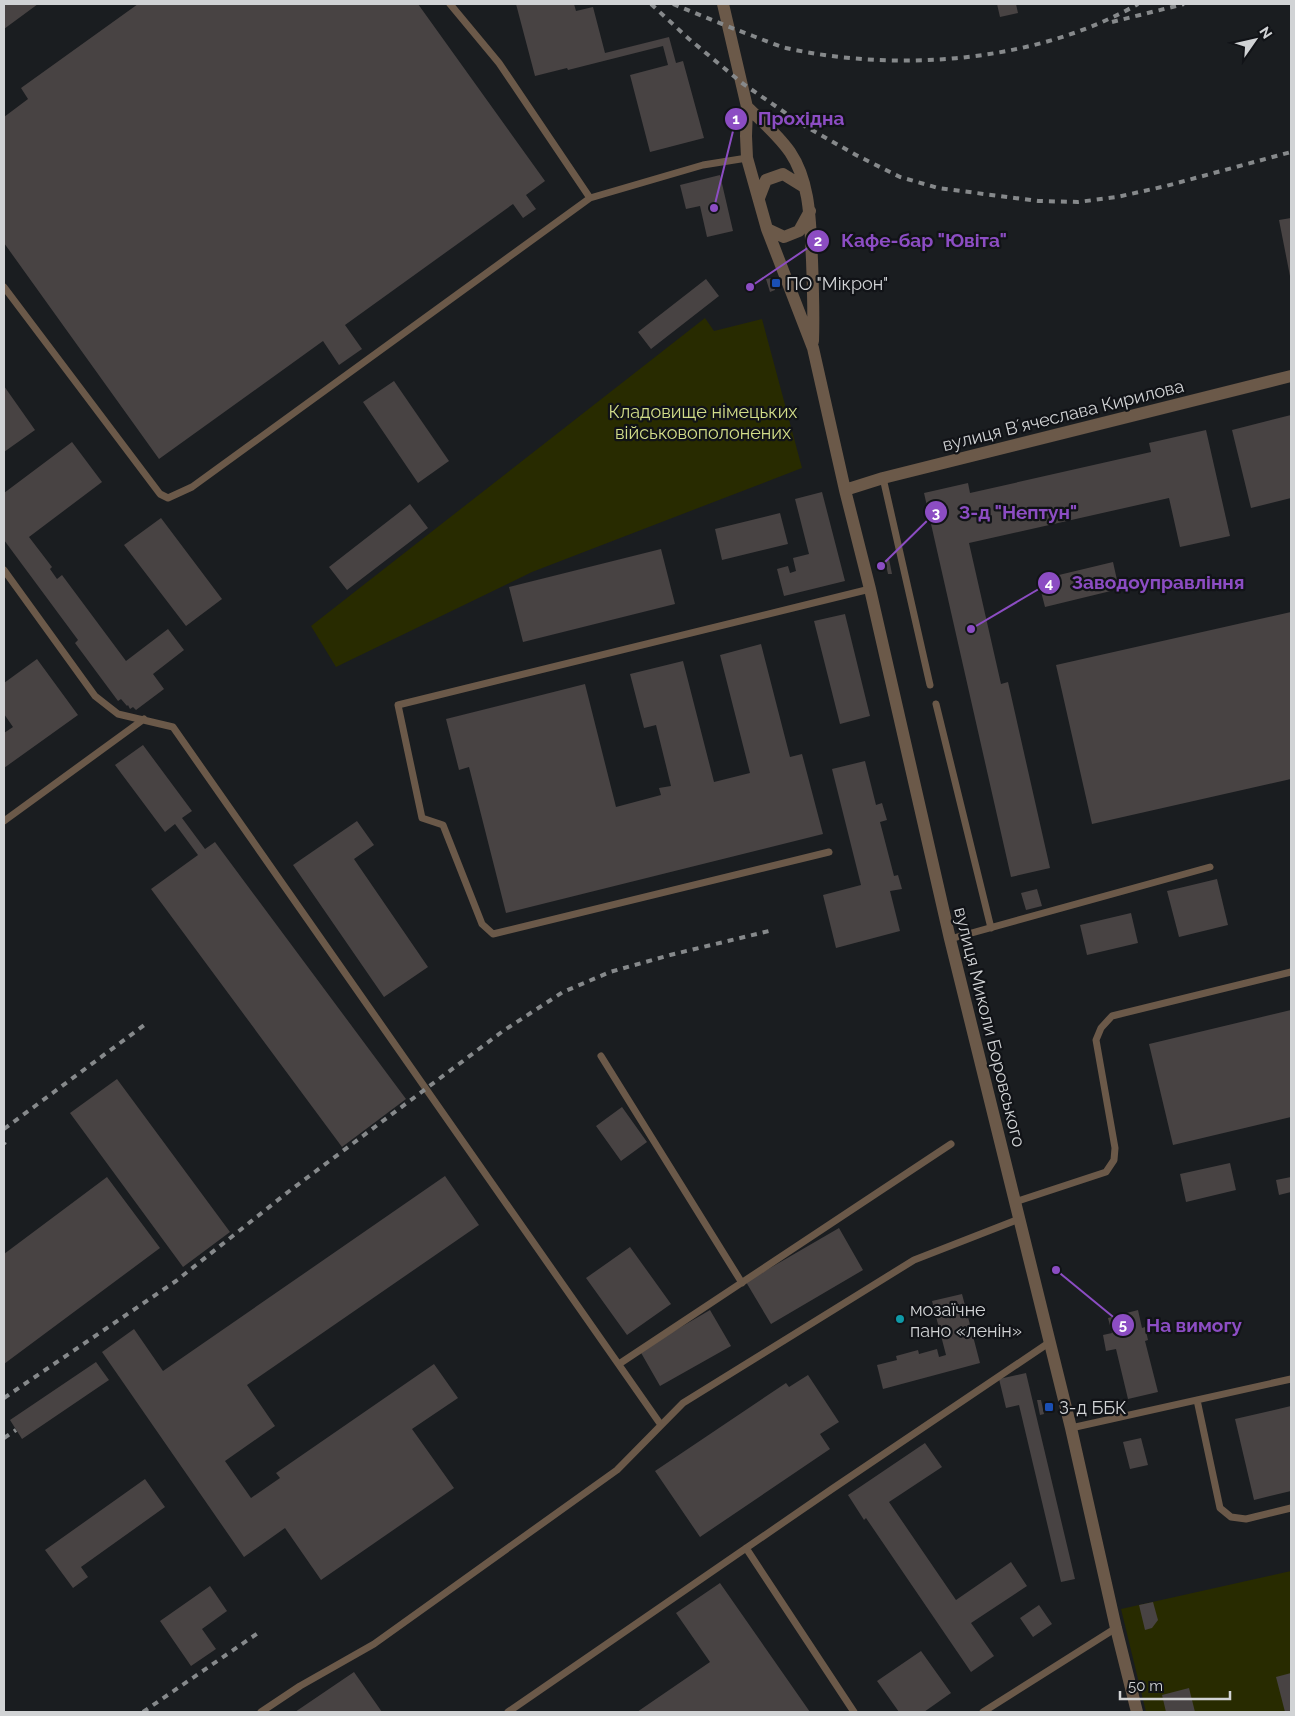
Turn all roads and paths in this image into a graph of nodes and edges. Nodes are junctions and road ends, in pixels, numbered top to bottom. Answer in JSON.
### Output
{"nodes":[{"id":1,"x":450,"y":4,"type":"edge"},
{"id":2,"x":723,"y":4,"type":"edge"},
{"id":3,"x":747,"y":108,"type":"junction"},
{"id":4,"x":747,"y":158,"type":"junction"},
{"id":5,"x":804,"y":187,"type":"junction"},
{"id":6,"x":590,"y":198,"type":"junction"},
{"id":7,"x":758,"y":198,"type":"junction"},
{"id":8,"x":810,"y":211,"type":"junction"},
{"id":9,"x":767,"y":229,"type":"junction"},
{"id":10,"x":4,"y":287,"type":"edge"},
{"id":11,"x":813,"y":348,"type":"junction"},
{"id":12,"x":1291,"y":376,"type":"edge"},
{"id":13,"x":883,"y":478,"type":"junction"},
{"id":14,"x":845,"y":490,"type":"junction"},
{"id":15,"x":4,"y":570,"type":"edge"},
{"id":16,"x":870,"y":589,"type":"junction"},
{"id":17,"x":930,"y":685,"type":"dead end"},
{"id":18,"x":936,"y":704,"type":"dead end"},
{"id":19,"x":144,"y":719,"type":"junction"},
{"id":20,"x":4,"y":821,"type":"edge"},
{"id":21,"x":829,"y":852,"type":"dead end"},
{"id":22,"x":1210,"y":867,"type":"dead end"},
{"id":23,"x":991,"y":928,"type":"junction"},
{"id":24,"x":950,"y":939,"type":"junction"},
{"id":25,"x":1291,"y":972,"type":"edge"},
{"id":26,"x":602,"y":1056,"type":"dead end"},
{"id":27,"x":951,"y":1144,"type":"dead end"},
{"id":28,"x":1015,"y":1202,"type":"junction"},
{"id":29,"x":1019,"y":1219,"type":"junction"},
{"id":30,"x":742,"y":1283,"type":"junction"},
{"id":31,"x":1050,"y":1342,"type":"junction"},
{"id":32,"x":619,"y":1364,"type":"junction"},
{"id":33,"x":1291,"y":1379,"type":"edge"},
{"id":34,"x":1197,"y":1400,"type":"junction"},
{"id":35,"x":662,"y":1425,"type":"junction"},
{"id":36,"x":1071,"y":1428,"type":"junction"},
{"id":37,"x":1291,"y":1508,"type":"edge"},
{"id":38,"x":746,"y":1548,"type":"junction"},
{"id":39,"x":1116,"y":1628,"type":"junction"},
{"id":40,"x":261,"y":1712,"type":"edge"},
{"id":41,"x":508,"y":1712,"type":"edge"},
{"id":42,"x":854,"y":1712,"type":"edge"},
{"id":43,"x":983,"y":1712,"type":"edge"},
{"id":44,"x":1137,"y":1712,"type":"edge"}],
"edges":[{"from":1,"to":6,"type":"lane"},
{"from":2,"to":3,"type":"street","name":"вулиця Миколи Боровського"},
{"from":3,"to":4,"type":"street","name":"вулиця Миколи Боровського"},
{"from":3,"to":5,"type":"street","name":"вулиця Миколи Боровського"},
{"from":4,"to":6,"type":"lane"},
{"from":4,"to":7,"type":"street","name":"вулиця Миколи Боровського"},
{"from":5,"to":7,"type":"street"},
{"from":5,"to":8,"type":"street","name":"вулиця Миколи Боровського"},
{"from":6,"to":10,"type":"lane"},
{"from":7,"to":9,"type":"street","name":"вулиця Миколи Боровського"},
{"from":8,"to":9,"type":"street"},
{"from":8,"to":11,"type":"street","name":"вулиця Миколи Боровського"},
{"from":9,"to":11,"type":"street","name":"вулиця Миколи Боровського"},
{"from":11,"to":14,"type":"street","name":"вулиця Миколи Боровського"},
{"from":12,"to":13,"type":"street","name":"вулиця Вʼячеслава Кирилова"},
{"from":13,"to":14,"type":"street","name":"вулиця Вʼячеслава Кирилова"},
{"from":13,"to":17,"type":"lane"},
{"from":14,"to":16,"type":"street","name":"вулиця Миколи Боровського"},
{"from":15,"to":19,"type":"lane"},
{"from":16,"to":21,"type":"lane"},
{"from":16,"to":24,"type":"street","name":"вулиця Миколи Боровського"},
{"from":18,"to":23,"type":"lane"},
{"from":19,"to":20,"type":"lane"},
{"from":19,"to":32,"type":"lane"},
{"from":22,"to":23,"type":"lane"},
{"from":23,"to":24,"type":"lane"},
{"from":24,"to":28,"type":"street","name":"вулиця Миколи Боровського"},
{"from":25,"to":28,"type":"lane"},
{"from":26,"to":30,"type":"lane"},
{"from":27,"to":30,"type":"lane"},
{"from":28,"to":29,"type":"street","name":"вулиця Миколи Боровського"},
{"from":29,"to":31,"type":"street","name":"вулиця Миколи Боровського"},
{"from":29,"to":35,"type":"lane"},
{"from":30,"to":32,"type":"lane"},
{"from":31,"to":36,"type":"street","name":"вулиця Миколи Боровського"},
{"from":31,"to":38,"type":"lane"},
{"from":32,"to":35,"type":"lane"},
{"from":33,"to":34,"type":"lane"},
{"from":34,"to":36,"type":"lane"},
{"from":34,"to":37,"type":"lane"},
{"from":35,"to":40,"type":"lane"},
{"from":36,"to":39,"type":"street","name":"вулиця Миколи Боровського"},
{"from":38,"to":41,"type":"lane"},
{"from":38,"to":42,"type":"lane"},
{"from":39,"to":43,"type":"lane"},
{"from":39,"to":44,"type":"street","name":"вулиця Миколи Боровського"}]}
